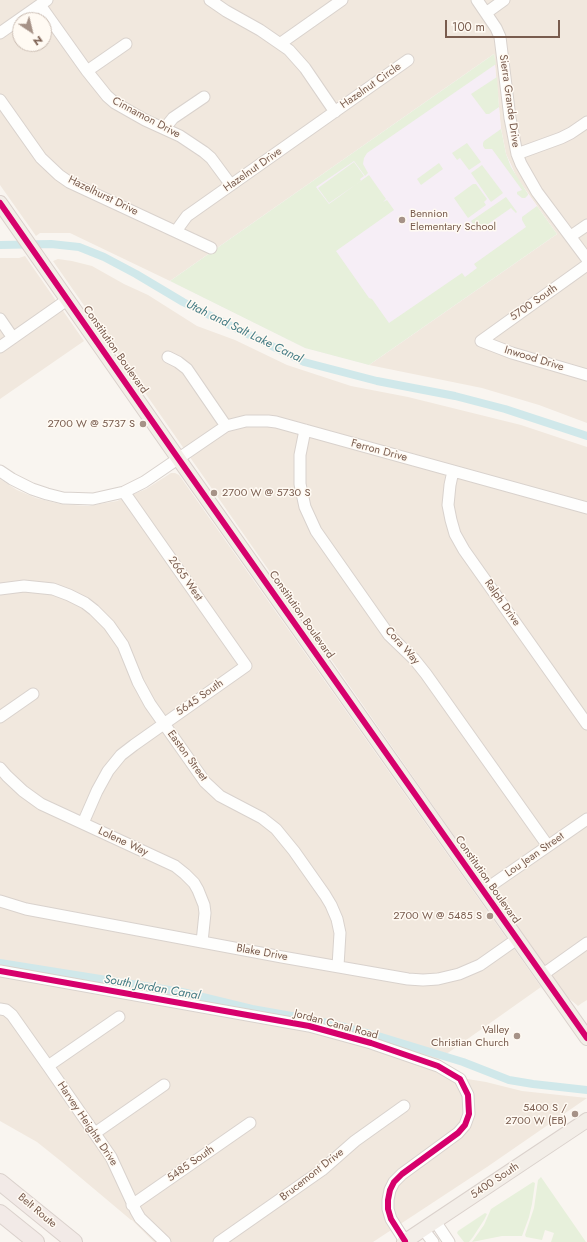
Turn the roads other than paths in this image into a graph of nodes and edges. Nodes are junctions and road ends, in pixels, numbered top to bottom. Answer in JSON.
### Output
{"nodes":[{"id":1,"x":210,"y":0,"type":"edge"},
{"id":2,"x":342,"y":0,"type":"edge"},
{"id":3,"x":477,"y":0,"type":"edge"},
{"id":4,"x":504,"y":0,"type":"edge"},
{"id":5,"x":43,"y":3,"type":"edge"},
{"id":6,"x":486,"y":13,"type":"junction"},
{"id":7,"x":0,"y":33,"type":"edge"},
{"id":8,"x":281,"y":43,"type":"junction"},
{"id":9,"x":126,"y":44,"type":"dead end"},
{"id":10,"x":408,"y":60,"type":"dead end"},
{"id":11,"x":87,"y":71,"type":"junction"},
{"id":12,"x":204,"y":97,"type":"dead end"},
{"id":13,"x":0,"y":100,"type":"edge"},
{"id":14,"x":334,"y":112,"type":"junction"},
{"id":15,"x":587,"y":122,"type":"edge"},
{"id":16,"x":165,"y":128,"type":"junction"},
{"id":17,"x":517,"y":154,"type":"junction"},
{"id":18,"x":231,"y":185,"type":"junction"},
{"id":19,"x":0,"y":203,"type":"edge"},
{"id":20,"x":587,"y":225,"type":"edge"},
{"id":21,"x":176,"y":231,"type":"junction"},
{"id":22,"x":571,"y":236,"type":"junction"},
{"id":23,"x":211,"y":248,"type":"dead end"},
{"id":24,"x":587,"y":259,"type":"edge"},
{"id":25,"x":587,"y":265,"type":"edge"},
{"id":26,"x":67,"y":300,"type":"junction"},
{"id":27,"x":0,"y":319,"type":"edge"},
{"id":28,"x":13,"y":338,"type":"junction"},
{"id":29,"x":481,"y":341,"type":"joint"},
{"id":30,"x":0,"y":347,"type":"edge"},
{"id":31,"x":168,"y":357,"type":"dead end"},
{"id":32,"x":587,"y":375,"type":"edge"},
{"id":33,"x":226,"y":426,"type":"junction"},
{"id":34,"x":306,"y":430,"type":"junction"},
{"id":35,"x":179,"y":458,"type":"junction"},
{"id":36,"x":0,"y":471,"type":"edge"},
{"id":37,"x":453,"y":472,"type":"junction"},
{"id":38,"x":124,"y":492,"type":"junction"},
{"id":39,"x":587,"y":508,"type":"edge"},
{"id":40,"x":0,"y":589,"type":"edge"},
{"id":41,"x":246,"y":666,"type":"joint"},
{"id":42,"x":34,"y":694,"type":"dead end"},
{"id":43,"x":0,"y":717,"type":"edge"},
{"id":44,"x":163,"y":724,"type":"junction"},
{"id":45,"x":587,"y":724,"type":"edge"},
{"id":46,"x":0,"y":768,"type":"edge"},
{"id":47,"x":587,"y":819,"type":"edge"},
{"id":48,"x":83,"y":823,"type":"junction"},
{"id":49,"x":548,"y":846,"type":"junction"},
{"id":50,"x":483,"y":891,"type":"junction"},
{"id":51,"x":0,"y":901,"type":"edge"},
{"id":52,"x":517,"y":939,"type":"junction"},
{"id":53,"x":202,"y":942,"type":"junction"},
{"id":54,"x":587,"y":943,"type":"edge"},
{"id":55,"x":338,"y":966,"type":"junction"},
{"id":56,"x":0,"y":971,"type":"edge"},
{"id":57,"x":542,"y":975,"type":"junction"},
{"id":58,"x":2,"y":1009,"type":"edge"},
{"id":59,"x":119,"y":1017,"type":"dead end"},
{"id":60,"x":587,"y":1038,"type":"edge"},
{"id":61,"x":48,"y":1066,"type":"junction"},
{"id":62,"x":164,"y":1085,"type":"dead end"},
{"id":63,"x":404,"y":1106,"type":"dead end"},
{"id":64,"x":587,"y":1120,"type":"edge"},
{"id":65,"x":250,"y":1123,"type":"dead end"},
{"id":66,"x":94,"y":1133,"type":"junction"},
{"id":67,"x":0,"y":1182,"type":"edge"},
{"id":68,"x":132,"y":1205,"type":"junction"},
{"id":69,"x":0,"y":1213,"type":"edge"},
{"id":70,"x":429,"y":1225,"type":"junction"},
{"id":71,"x":36,"y":1242,"type":"edge"},
{"id":72,"x":74,"y":1242,"type":"edge"},
{"id":73,"x":165,"y":1242,"type":"edge"},
{"id":74,"x":219,"y":1242,"type":"edge"},
{"id":75,"x":404,"y":1242,"type":"edge"},
{"id":76,"x":433,"y":1242,"type":"edge"},
{"id":77,"x":450,"y":1242,"type":"edge"}],
"edges":[{"from":1,"to":8,"type":"street"},
{"from":2,"to":8,"type":"street"},
{"from":3,"to":6,"type":"street","name":"Sierra Grande Drive"},
{"from":4,"to":6,"type":"street"},
{"from":5,"to":7,"type":"street"},
{"from":5,"to":11,"type":"street","name":"Cinnamon Drive"},
{"from":6,"to":17,"type":"street","name":"Sierra Grande Drive"},
{"from":8,"to":14,"type":"street"},
{"from":9,"to":11,"type":"street"},
{"from":10,"to":14,"type":"street","name":"Hazelnut Circle"},
{"from":11,"to":16,"type":"street","name":"Cinnamon Drive"},
{"from":12,"to":16,"type":"street"},
{"from":13,"to":21,"type":"street","name":"Hazelhurst Drive"},
{"from":14,"to":18,"type":"street","name":"Hazelnut Drive"},
{"from":15,"to":17,"type":"street"},
{"from":16,"to":18,"type":"street","name":"Cinnamon Drive"},
{"from":17,"to":22,"type":"street","name":"Sierra Grande Drive"},
{"from":18,"to":21,"type":"street","name":"Hazelnut Drive"},
{"from":19,"to":26,"type":"main road","name":"Constitution Boulevard"},
{"from":20,"to":22,"type":"street"},
{"from":21,"to":23,"type":"street","name":"Hazelhurst Drive"},
{"from":22,"to":24,"type":"street","name":"Sierra Grande Drive"},
{"from":25,"to":29,"type":"street","name":"5700 South"},
{"from":26,"to":28,"type":"street"},
{"from":26,"to":35,"type":"main road","name":"Constitution Boulevard"},
{"from":27,"to":28,"type":"street"},
{"from":28,"to":30,"type":"street"},
{"from":29,"to":32,"type":"street","name":"Inwood Drive"},
{"from":31,"to":33,"type":"street"},
{"from":33,"to":34,"type":"street","name":"Ferron Drive"},
{"from":33,"to":35,"type":"street","name":"Ferron Drive"},
{"from":34,"to":37,"type":"street","name":"Ferron Drive"},
{"from":34,"to":49,"type":"street","name":"Cora Way"},
{"from":35,"to":38,"type":"street","name":"Ferron Drive"},
{"from":35,"to":50,"type":"main road","name":"Constitution Boulevard"},
{"from":36,"to":38,"type":"street","name":"Ferron Drive"},
{"from":37,"to":39,"type":"street","name":"Ferron Drive"},
{"from":37,"to":45,"type":"street","name":"Ralph Drive"},
{"from":38,"to":41,"type":"street","name":"2665 West"},
{"from":40,"to":44,"type":"street","name":"Easton Street"},
{"from":41,"to":44,"type":"street","name":"5645 South"},
{"from":42,"to":43,"type":"street"},
{"from":44,"to":48,"type":"street","name":"5645 South"},
{"from":44,"to":55,"type":"street","name":"Easton Street"},
{"from":46,"to":48,"type":"street","name":"Lolene Way"},
{"from":47,"to":49,"type":"street","name":"Lou Jean Street"},
{"from":48,"to":53,"type":"street","name":"Lolene Way"},
{"from":49,"to":50,"type":"street","name":"Lou Jean Street"},
{"from":50,"to":52,"type":"main road","name":"Constitution Boulevard"},
{"from":51,"to":53,"type":"street","name":"Blake Drive"},
{"from":52,"to":55,"type":"street","name":"Blake Drive"},
{"from":52,"to":57,"type":"main road","name":"Constitution Boulevard"},
{"from":53,"to":55,"type":"street","name":"Blake Drive"},
{"from":54,"to":57,"type":"street"},
{"from":56,"to":75,"type":"street","name":"Jordan Canal Road"},
{"from":57,"to":60,"type":"main road","name":"Constitution Boulevard"},
{"from":58,"to":61,"type":"street","name":"Harvey Heights Drive"},
{"from":59,"to":61,"type":"street"},
{"from":61,"to":66,"type":"street","name":"Harvey Heights Drive"},
{"from":62,"to":66,"type":"street"},
{"from":63,"to":74,"type":"street","name":"Brucemont Drive"},
{"from":64,"to":70,"type":"main road","name":"5400 South"},
{"from":65,"to":68,"type":"street","name":"5485 South"},
{"from":66,"to":68,"type":"street","name":"Harvey Heights Drive"},
{"from":67,"to":72,"type":"highway","name":"Belt Route"},
{"from":68,"to":73,"type":"street","name":"Harvey Heights Drive"},
{"from":69,"to":71,"type":"highway"},
{"from":70,"to":75,"type":"main road","name":"5400 South"},
{"from":70,"to":76,"type":"street"},
{"from":70,"to":77,"type":"street"}]}
